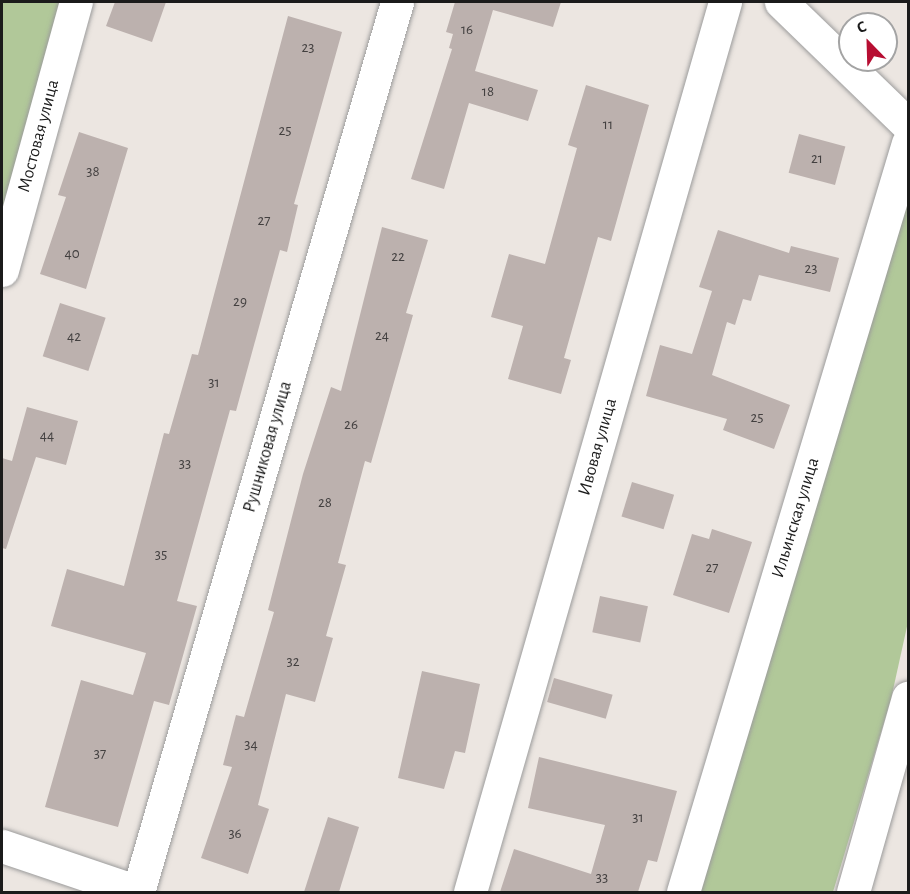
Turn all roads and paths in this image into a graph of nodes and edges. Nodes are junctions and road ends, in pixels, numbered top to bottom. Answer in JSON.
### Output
{"nodes":[{"id":1,"x":76,"y":2,"type":"edge"},
{"id":2,"x":397,"y":2,"type":"edge"},
{"id":3,"x":725,"y":2,"type":"edge"},
{"id":4,"x":781,"y":2,"type":"edge"},
{"id":5,"x":909,"y":125,"type":"edge"},
{"id":6,"x":909,"y":143,"type":"edge"},
{"id":7,"x":2,"y":270,"type":"edge"},
{"id":8,"x":909,"y":698,"type":"edge"},
{"id":9,"x":2,"y":846,"type":"edge"},
{"id":10,"x":138,"y":892,"type":"edge"},
{"id":11,"x":470,"y":892,"type":"edge"},
{"id":12,"x":683,"y":892,"type":"edge"},
{"id":13,"x":853,"y":892,"type":"edge"}],
"edges":[{"from":1,"to":7,"type":"street","name":"Мостовая улица"},
{"from":2,"to":10,"type":"street","name":"Рушниковая улица"},
{"from":3,"to":11,"type":"street","name":"Ивовая улица"},
{"from":4,"to":5,"type":"street"},
{"from":6,"to":12,"type":"street","name":"Ильинская улица"},
{"from":8,"to":13,"type":"street"},
{"from":9,"to":10,"type":"street"}]}
